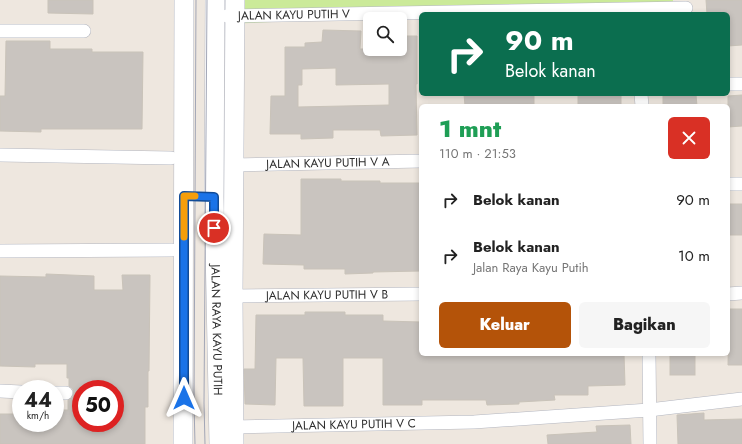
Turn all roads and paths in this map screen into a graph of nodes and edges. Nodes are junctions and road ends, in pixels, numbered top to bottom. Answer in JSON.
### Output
{"nodes":[{"id":1,"x":184,"y":0,"type":"edge"},
{"id":2,"x":686,"y":7,"type":"edge"},
{"id":3,"x":215,"y":8,"type":"edge"},
{"id":4,"x":235,"y":8,"type":"edge"},
{"id":5,"x":638,"y":12,"type":"edge"},
{"id":6,"x":0,"y":31,"type":"edge"},
{"id":7,"x":84,"y":31,"type":"dead end"},
{"id":8,"x":730,"y":84,"type":"edge"},
{"id":9,"x":742,"y":84,"type":"edge"},
{"id":10,"x":0,"y":155,"type":"edge"},
{"id":11,"x":171,"y":158,"type":"dead end"},
{"id":12,"x":419,"y":161,"type":"edge"},
{"id":13,"x":235,"y":164,"type":"junction"},
{"id":14,"x":730,"y":184,"type":"edge"},
{"id":15,"x":742,"y":184,"type":"edge"},
{"id":16,"x":184,"y":196,"type":"junction"},
{"id":17,"x":214,"y":197,"type":"junction"},
{"id":18,"x":172,"y":250,"type":"dead end"},
{"id":19,"x":0,"y":251,"type":"edge"},
{"id":20,"x":742,"y":293,"type":"edge"},
{"id":21,"x":419,"y":294,"type":"edge"},
{"id":22,"x":730,"y":294,"type":"edge"},
{"id":23,"x":233,"y":296,"type":"junction"},
{"id":24,"x":649,"y":356,"type":"edge"},
{"id":25,"x":0,"y":391,"type":"edge"},
{"id":26,"x":12,"y":392,"type":"edge"},
{"id":27,"x":742,"y":399,"type":"edge"},
{"id":28,"x":650,"y":410,"type":"junction"},
{"id":29,"x":234,"y":436,"type":"edge"},
{"id":30,"x":183,"y":444,"type":"edge"},
{"id":31,"x":219,"y":444,"type":"edge"},
{"id":32,"x":650,"y":444,"type":"edge"}],
"edges":[{"from":1,"to":16,"type":"main road"},
{"from":2,"to":5,"type":"street","name":"JALAN KAYU PUTIH V"},
{"from":3,"to":4,"type":"street","name":"JALAN KAYU PUTIH V"},
{"from":3,"to":17,"type":"main road","name":"JALAN RAYA KAYU PUTIH"},
{"from":4,"to":5,"type":"street","name":"JALAN KAYU PUTIH V"},
{"from":4,"to":13,"type":"main road","name":"JALAN RAYA KAYU PUTIH"},
{"from":6,"to":7,"type":"street"},
{"from":8,"to":9,"type":"street"},
{"from":10,"to":11,"type":"street"},
{"from":12,"to":13,"type":"street","name":"JALAN KAYU PUTIH V A"},
{"from":13,"to":23,"type":"main road","name":"JALAN RAYA KAYU PUTIH"},
{"from":14,"to":15,"type":"street"},
{"from":16,"to":17,"type":"main road"},
{"from":16,"to":30,"type":"main road"},
{"from":17,"to":31,"type":"main road","name":"JALAN RAYA KAYU PUTIH"},
{"from":18,"to":19,"type":"street"},
{"from":20,"to":22,"type":"street"},
{"from":21,"to":23,"type":"street","name":"JALAN KAYU PUTIH V B"},
{"from":23,"to":29,"type":"main road","name":"JALAN RAYA KAYU PUTIH"},
{"from":24,"to":28,"type":"street"},
{"from":25,"to":26,"type":"street"},
{"from":27,"to":28,"type":"street","name":"JALAN KAYU PUTIH V C"},
{"from":28,"to":29,"type":"street","name":"JALAN KAYU PUTIH V C"},
{"from":28,"to":32,"type":"street"}]}
